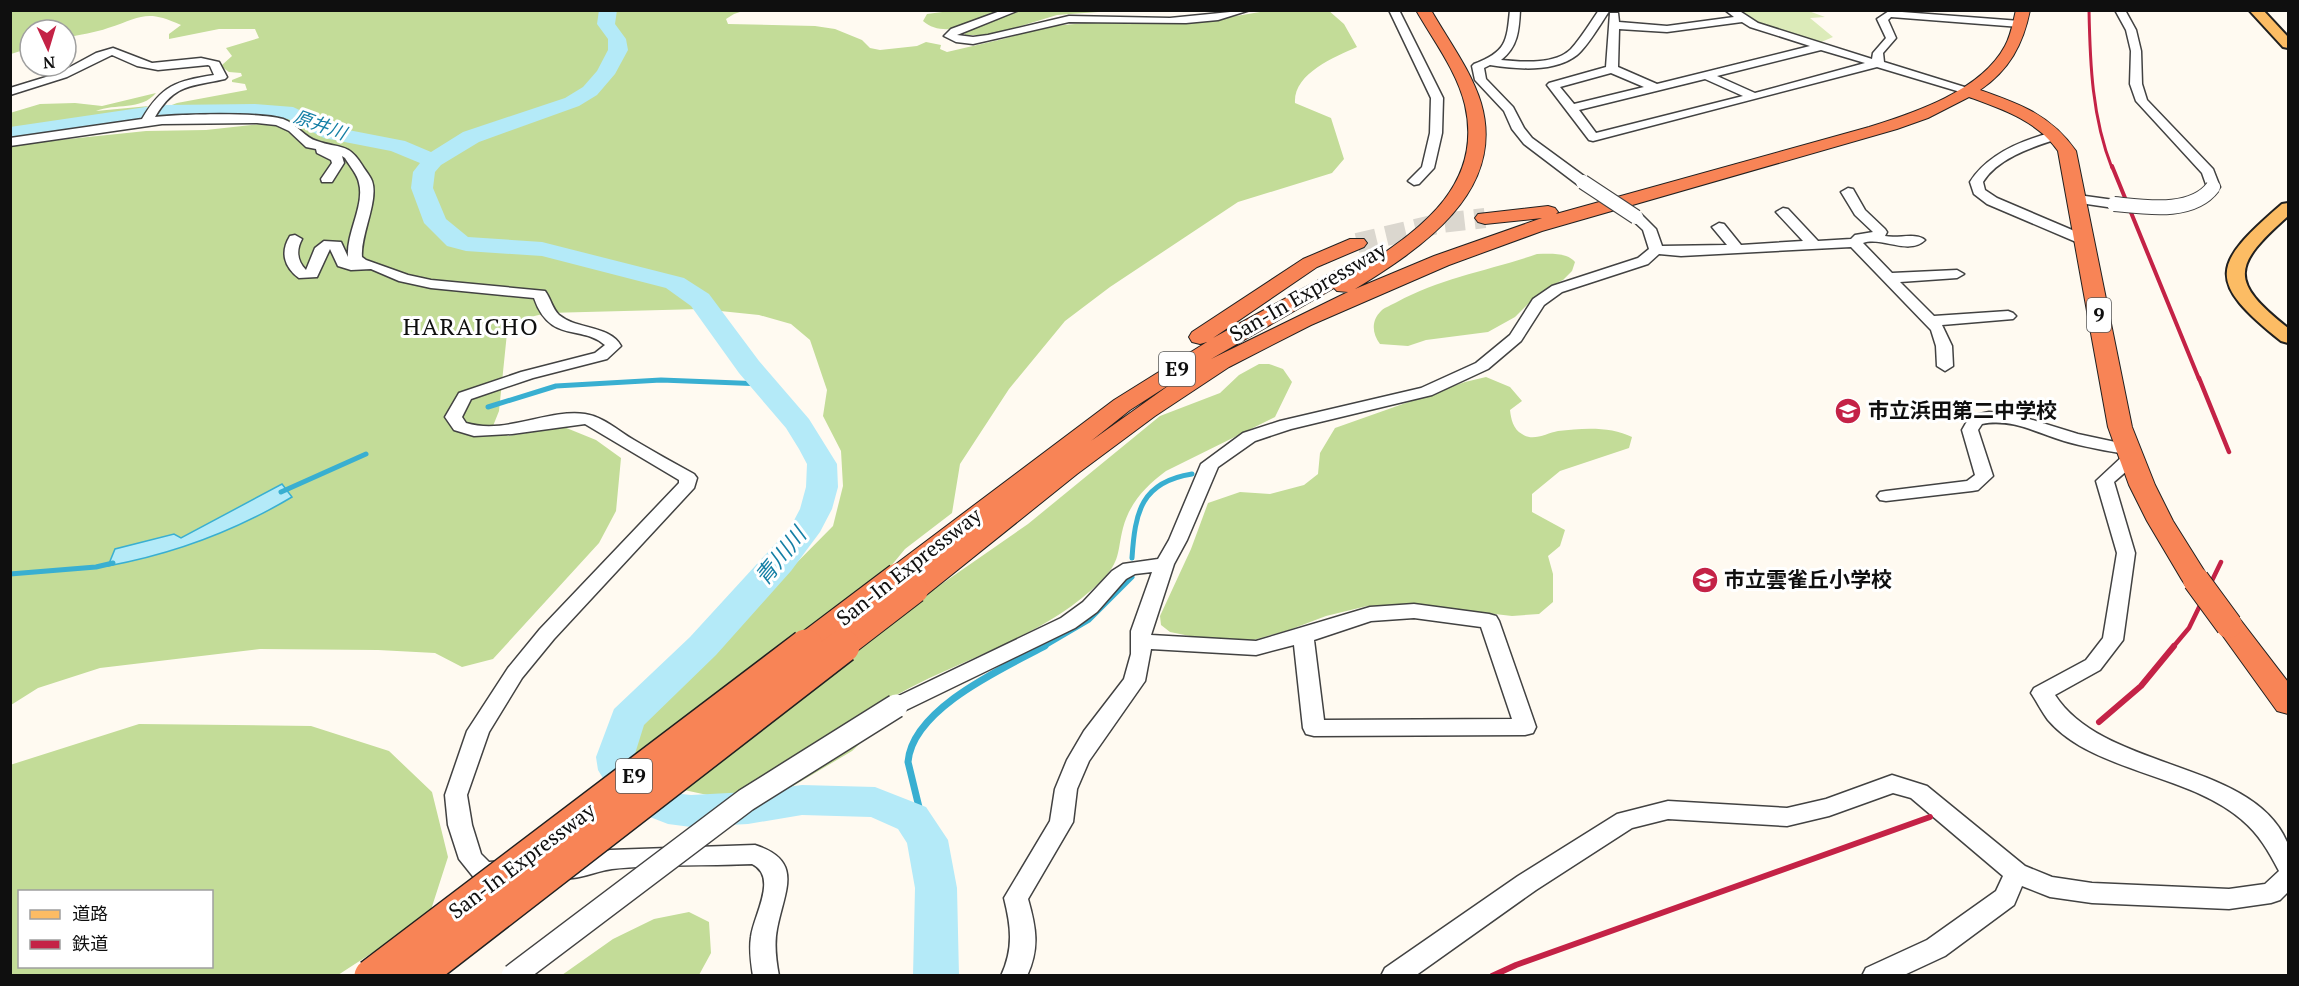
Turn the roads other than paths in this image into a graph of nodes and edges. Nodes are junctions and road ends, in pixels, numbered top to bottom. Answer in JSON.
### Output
{"nodes":[{"id":1,"x":1014,"y":10,"type":"edge"},
{"id":2,"x":1245,"y":10,"type":"edge"},
{"id":3,"x":1394,"y":10,"type":"edge"},
{"id":4,"x":1515,"y":10,"type":"edge"},
{"id":5,"x":1605,"y":10,"type":"edge"},
{"id":6,"x":1615,"y":10,"type":"edge"},
{"id":7,"x":1730,"y":10,"type":"edge"},
{"id":8,"x":2120,"y":10,"type":"edge"},
{"id":9,"x":2255,"y":10,"type":"edge"},
{"id":10,"x":1885,"y":12,"type":"edge"},
{"id":11,"x":1424,"y":13,"type":"edge"},
{"id":12,"x":2021,"y":17,"type":"edge"},
{"id":13,"x":1743,"y":19,"type":"junction"},
{"id":14,"x":1613,"y":25,"type":"junction"},
{"id":15,"x":2289,"y":44,"type":"edge"},
{"id":16,"x":1821,"y":47,"type":"junction"},
{"id":17,"x":1490,"y":62,"type":"junction"},
{"id":18,"x":1878,"y":64,"type":"junction"},
{"id":19,"x":1612,"y":69,"type":"junction"},
{"id":20,"x":1708,"y":76,"type":"junction"},
{"id":21,"x":1658,"y":89,"type":"junction"},
{"id":22,"x":1967,"y":91,"type":"junction"},
{"id":23,"x":10,"y":92,"type":"edge"},
{"id":24,"x":1754,"y":97,"type":"junction"},
{"id":25,"x":1570,"y":109,"type":"junction"},
{"id":26,"x":147,"y":121,"type":"junction"},
{"id":27,"x":2050,"y":137,"type":"dead end"},
{"id":28,"x":10,"y":142,"type":"edge"},
{"id":29,"x":313,"y":144,"type":"junction"},
{"id":30,"x":327,"y":179,"type":"dead end"},
{"id":31,"x":1414,"y":181,"type":"dead end"},
{"id":32,"x":1848,"y":192,"type":"dead end"},
{"id":33,"x":1643,"y":196,"type":"junction"},
{"id":34,"x":2078,"y":199,"type":"junction"},
{"id":35,"x":2289,"y":208,"type":"edge"},
{"id":36,"x":1783,"y":212,"type":"dead end"},
{"id":37,"x":1485,"y":218,"type":"tunnel mouth"},
{"id":38,"x":1719,"y":227,"type":"dead end"},
{"id":39,"x":1874,"y":237,"type":"junction"},
{"id":40,"x":295,"y":239,"type":"dead end"},
{"id":41,"x":1918,"y":240,"type":"dead end"},
{"id":42,"x":2086,"y":241,"type":"junction"},
{"id":43,"x":1358,"y":243,"type":"tunnel mouth"},
{"id":44,"x":1855,"y":243,"type":"junction"},
{"id":45,"x":1401,"y":245,"type":"junction"},
{"id":46,"x":1814,"y":245,"type":"junction"},
{"id":47,"x":1737,"y":249,"type":"junction"},
{"id":48,"x":1656,"y":250,"type":"junction"},
{"id":49,"x":367,"y":264,"type":"junction"},
{"id":50,"x":1957,"y":274,"type":"dead end"},
{"id":51,"x":1888,"y":278,"type":"junction"},
{"id":52,"x":2008,"y":316,"type":"dead end"},
{"id":53,"x":1930,"y":321,"type":"junction"},
{"id":54,"x":2289,"y":337,"type":"edge"},
{"id":55,"x":1214,"y":366,"type":"junction"},
{"id":56,"x":1945,"y":366,"type":"dead end"},
{"id":57,"x":2129,"y":454,"type":"junction"},
{"id":58,"x":1886,"y":496,"type":"dead end"},
{"id":59,"x":974,"y":516,"type":"junction"},
{"id":60,"x":1164,"y":564,"type":"junction"},
{"id":61,"x":907,"y":583,"type":"junction"},
{"id":62,"x":1303,"y":636,"type":"junction"},
{"id":63,"x":1141,"y":641,"type":"junction"},
{"id":64,"x":2289,"y":703,"type":"edge"},
{"id":65,"x":2289,"y":865,"type":"edge"},
{"id":66,"x":2016,"y":873,"type":"junction"},
{"id":67,"x":2289,"y":878,"type":"edge"},
{"id":68,"x":371,"y":975,"type":"edge"},
{"id":69,"x":417,"y":975,"type":"edge"},
{"id":70,"x":513,"y":975,"type":"edge"},
{"id":71,"x":766,"y":975,"type":"edge"},
{"id":72,"x":1014,"y":975,"type":"edge"},
{"id":73,"x":1394,"y":975,"type":"edge"},
{"id":74,"x":1875,"y":975,"type":"edge"}],
"edges":[{"from":1,"to":2,"type":"street"},
{"from":3,"to":31,"type":"street"},
{"from":4,"to":17,"type":"street"},
{"from":5,"to":17,"type":"street"},
{"from":6,"to":14,"type":"street"},
{"from":7,"to":13,"type":"street"},
{"from":8,"to":34,"type":"street","bridge":true},
{"from":9,"to":15,"type":"main road"},
{"from":10,"to":12,"type":"street"},
{"from":10,"to":18,"type":"street"},
{"from":11,"to":45,"type":"highway","name":"San-In Expressway","number":"E9"},
{"from":12,"to":22,"type":"highway"},
{"from":13,"to":14,"type":"street"},
{"from":13,"to":16,"type":"street"},
{"from":14,"to":19,"type":"street"},
{"from":16,"to":18,"type":"street"},
{"from":16,"to":20,"type":"street"},
{"from":17,"to":48,"type":"street","bridge":true},
{"from":18,"to":22,"type":"street"},
{"from":18,"to":24,"type":"street"},
{"from":19,"to":21,"type":"street"},
{"from":19,"to":25,"type":"street"},
{"from":20,"to":21,"type":"street"},
{"from":20,"to":24,"type":"street"},
{"from":21,"to":25,"type":"street"},
{"from":22,"to":33,"type":"highway"},
{"from":22,"to":34,"type":"highway","number":"9"},
{"from":23,"to":26,"type":"street"},
{"from":24,"to":25,"type":"street"},
{"from":26,"to":28,"type":"street"},
{"from":26,"to":29,"type":"street"},
{"from":27,"to":42,"type":"street"},
{"from":29,"to":30,"type":"street"},
{"from":29,"to":49,"type":"street"},
{"from":32,"to":39,"type":"street"},
{"from":33,"to":37,"type":"highway"},
{"from":33,"to":55,"type":"highway"},
{"from":34,"to":42,"type":"highway","number":"9"},
{"from":35,"to":54,"type":"main road"},
{"from":36,"to":46,"type":"street"},
{"from":38,"to":47,"type":"street"},
{"from":39,"to":41,"type":"street"},
{"from":39,"to":44,"type":"street"},
{"from":40,"to":49,"type":"street"},
{"from":42,"to":57,"type":"highway","number":"9"},
{"from":43,"to":59,"type":"highway"},
{"from":44,"to":46,"type":"street"},
{"from":44,"to":51,"type":"street"},
{"from":45,"to":55,"type":"highway","name":"San-In Expressway","number":"E9"},
{"from":45,"to":59,"type":"highway","name":"San-In Expressway","number":"E9"},
{"from":46,"to":47,"type":"street"},
{"from":47,"to":48,"type":"street"},
{"from":48,"to":60,"type":"street"},
{"from":49,"to":71,"type":"street"},
{"from":50,"to":51,"type":"street"},
{"from":51,"to":53,"type":"street"},
{"from":52,"to":53,"type":"street"},
{"from":53,"to":56,"type":"street"},
{"from":55,"to":61,"type":"highway","name":"San-In Expressway","number":"E9"},
{"from":57,"to":58,"type":"street"},
{"from":57,"to":64,"type":"highway","number":"9","bridge":true},
{"from":57,"to":65,"type":"street"},
{"from":59,"to":61,"type":"highway","name":"San-In Expressway","number":"E9"},
{"from":60,"to":63,"type":"street"},
{"from":60,"to":70,"type":"street","bridge":true},
{"from":61,"to":68,"type":"highway","name":"San-In Expressway","number":"E9","bridge":true},
{"from":61,"to":69,"type":"highway","name":"San-In Expressway","number":"E9","bridge":true},
{"from":62,"to":62,"type":"street"},
{"from":62,"to":63,"type":"street"},
{"from":63,"to":72,"type":"street"},
{"from":66,"to":67,"type":"street"},
{"from":66,"to":73,"type":"street"},
{"from":66,"to":74,"type":"street"}]}
